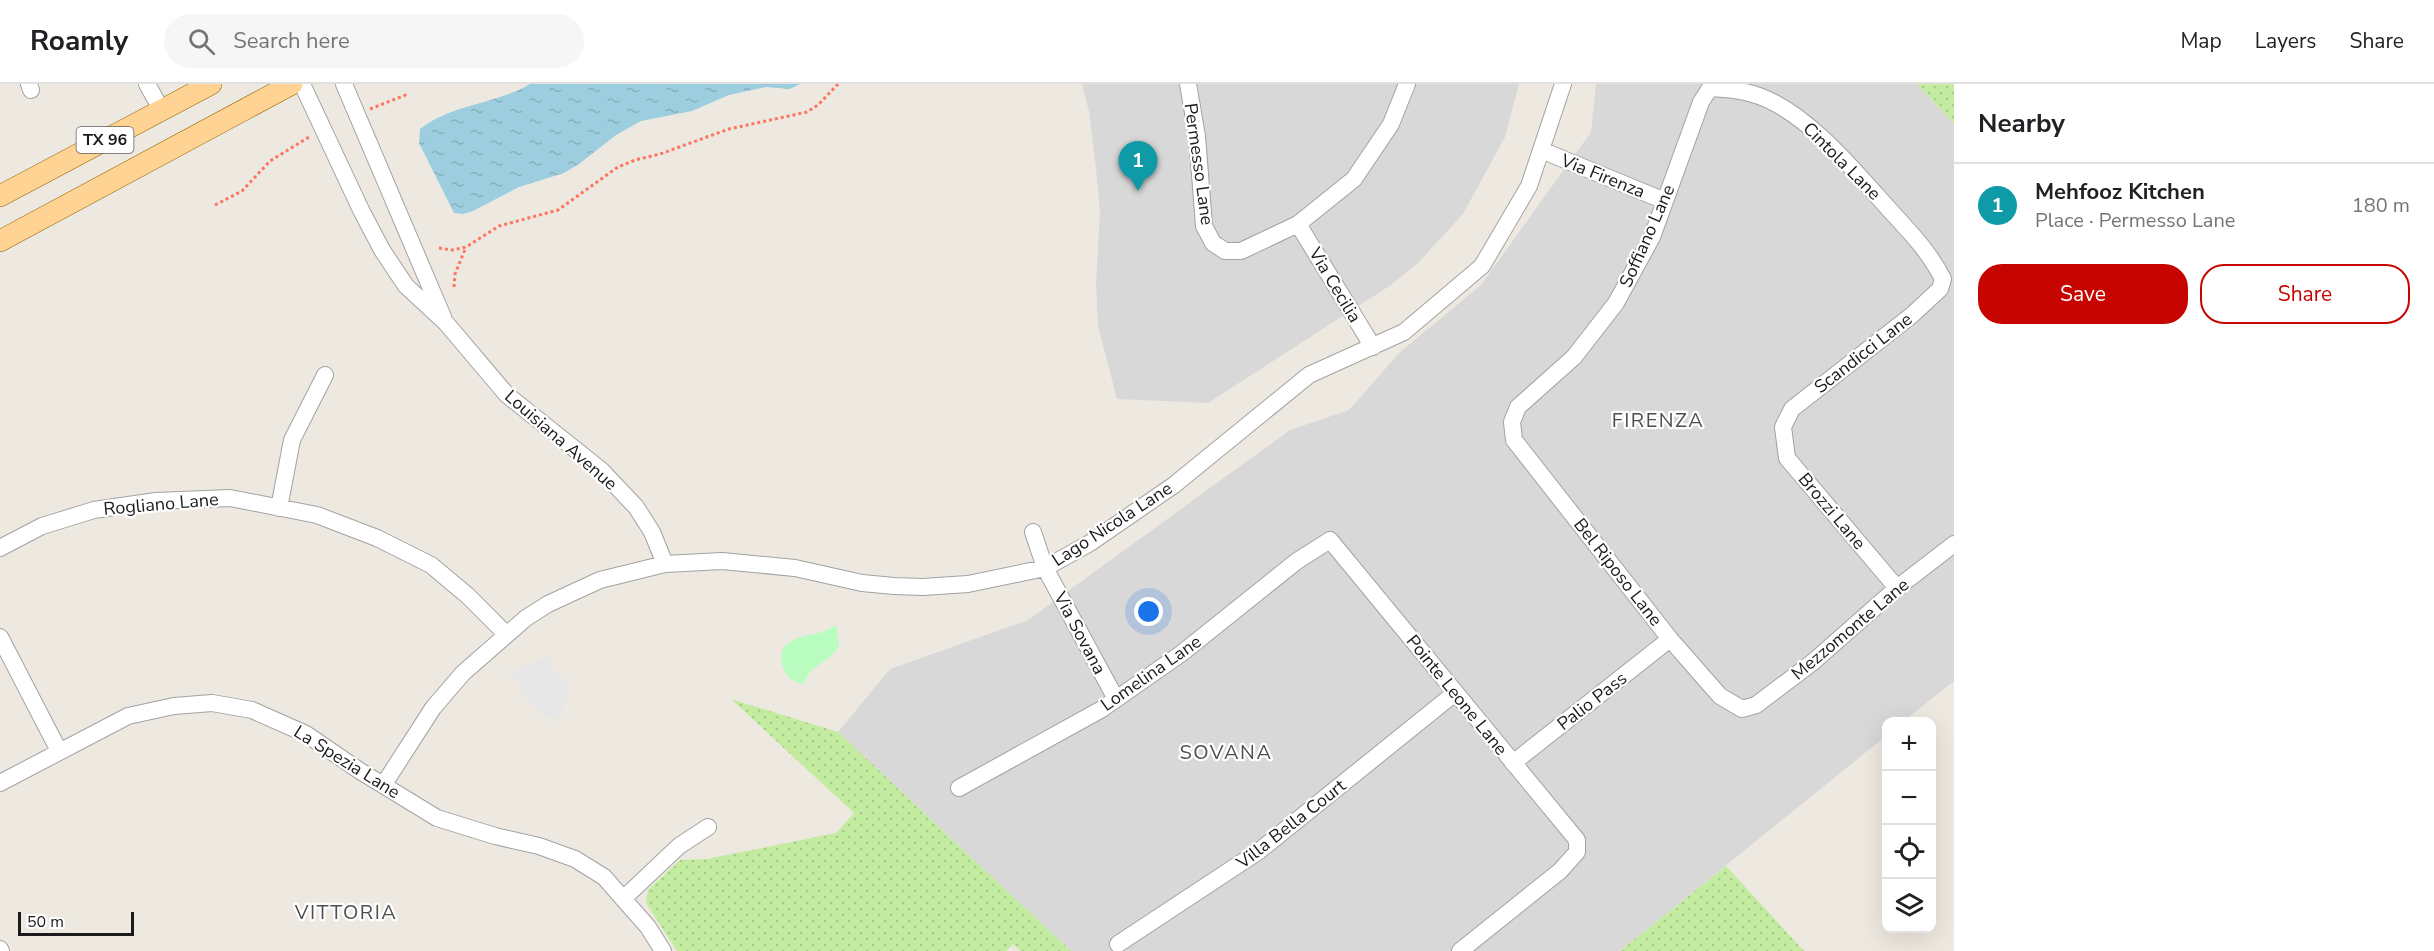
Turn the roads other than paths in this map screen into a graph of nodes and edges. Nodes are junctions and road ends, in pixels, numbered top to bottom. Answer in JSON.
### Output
{"nodes":[{"id":1,"x":147,"y":84,"type":"edge"},
{"id":2,"x":210,"y":84,"type":"edge"},
{"id":3,"x":292,"y":84,"type":"edge"},
{"id":4,"x":302,"y":84,"type":"edge"},
{"id":5,"x":344,"y":84,"type":"edge"},
{"id":6,"x":1188,"y":84,"type":"edge"},
{"id":7,"x":1407,"y":84,"type":"edge"},
{"id":8,"x":1563,"y":84,"type":"edge"},
{"id":9,"x":1710,"y":88,"type":"joint"},
{"id":10,"x":161,"y":109,"type":"junction"},
{"id":11,"x":1541,"y":150,"type":"junction"},
{"id":12,"x":0,"y":196,"type":"edge"},
{"id":13,"x":1665,"y":201,"type":"junction"},
{"id":14,"x":1298,"y":224,"type":"junction"},
{"id":15,"x":0,"y":241,"type":"edge"},
{"id":16,"x":1943,"y":279,"type":"joint"},
{"id":17,"x":446,"y":323,"type":"junction"},
{"id":18,"x":1372,"y":346,"type":"junction"},
{"id":19,"x":325,"y":375,"type":"dead end"},
{"id":20,"x":1512,"y":422,"type":"joint"},
{"id":21,"x":1783,"y":427,"type":"joint"},
{"id":22,"x":279,"y":508,"type":"junction"},
{"id":23,"x":1033,"y":532,"type":"dead end"},
{"id":24,"x":1330,"y":540,"type":"joint"},
{"id":25,"x":1954,"y":544,"type":"edge"},
{"id":26,"x":0,"y":548,"type":"edge"},
{"id":27,"x":665,"y":564,"type":"junction"},
{"id":28,"x":1045,"y":568,"type":"junction"},
{"id":29,"x":1897,"y":588,"type":"junction"},
{"id":30,"x":506,"y":634,"type":"junction"},
{"id":31,"x":0,"y":637,"type":"edge"},
{"id":32,"x":1670,"y":639,"type":"junction"},
{"id":33,"x":1455,"y":693,"type":"junction"},
{"id":34,"x":1116,"y":699,"type":"junction"},
{"id":35,"x":1742,"y":709,"type":"joint"},
{"id":36,"x":59,"y":751,"type":"junction"},
{"id":37,"x":1513,"y":763,"type":"junction"},
{"id":38,"x":0,"y":783,"type":"edge"},
{"id":39,"x":384,"y":784,"type":"junction"},
{"id":40,"x":959,"y":788,"type":"dead end"},
{"id":41,"x":708,"y":827,"type":"dead end"},
{"id":42,"x":623,"y":899,"type":"junction"},
{"id":43,"x":1118,"y":944,"type":"dead end"},
{"id":44,"x":663,"y":951,"type":"edge"},
{"id":45,"x":1460,"y":951,"type":"edge"}],
"edges":[{"from":1,"to":10,"type":"street"},
{"from":2,"to":10,"type":"main road","number":"TX 96"},
{"from":3,"to":15,"type":"main road","number":"TX 96"},
{"from":4,"to":17,"type":"street","name":"Louisiana Avenue"},
{"from":5,"to":17,"type":"street","name":"Louisiana Avenue"},
{"from":6,"to":14,"type":"street","name":"Permesso Lane"},
{"from":7,"to":14,"type":"street"},
{"from":8,"to":11,"type":"street","name":"Lago Nicola Lane"},
{"from":9,"to":13,"type":"street","name":"Soffiano Lane"},
{"from":9,"to":16,"type":"street","name":"Cintola Lane"},
{"from":10,"to":12,"type":"main road","number":"TX 96"},
{"from":11,"to":13,"type":"street","name":"Via Firenza"},
{"from":11,"to":18,"type":"street","name":"Lago Nicola Lane"},
{"from":13,"to":20,"type":"street","name":"Soffiano Lane"},
{"from":14,"to":18,"type":"street","name":"Via Cecilia"},
{"from":16,"to":21,"type":"street","name":"Scandicci Lane"},
{"from":17,"to":27,"type":"street","name":"Louisiana Avenue"},
{"from":18,"to":28,"type":"street","name":"Lago Nicola Lane"},
{"from":19,"to":22,"type":"street"},
{"from":20,"to":32,"type":"street","name":"Bel Riposo Lane"},
{"from":21,"to":29,"type":"street","name":"Brozzi Lane"},
{"from":22,"to":26,"type":"street","name":"Rogliano Lane"},
{"from":22,"to":30,"type":"street","name":"Rogliano Lane"},
{"from":23,"to":28,"type":"street","name":"Via Sovana"},
{"from":24,"to":33,"type":"street","name":"Pointe Leone Lane"},
{"from":24,"to":34,"type":"street","name":"Lomelina Lane"},
{"from":25,"to":29,"type":"street","name":"Mezzomonte Lane"},
{"from":27,"to":28,"type":"street","name":"Lago Nicola Lane"},
{"from":27,"to":30,"type":"street","name":"Lago Nicola Lane"},
{"from":28,"to":34,"type":"street","name":"Via Sovana"},
{"from":29,"to":35,"type":"street","name":"Mezzomonte Lane"},
{"from":30,"to":39,"type":"street","name":"Lago Nicola Lane"},
{"from":31,"to":36,"type":"street"},
{"from":32,"to":35,"type":"street","name":"Bel Riposo Lane"},
{"from":32,"to":37,"type":"street","name":"Palio Pass"},
{"from":33,"to":37,"type":"street","name":"Pointe Leone Lane"},
{"from":33,"to":43,"type":"street","name":"Villa Bella Court"},
{"from":34,"to":40,"type":"street","name":"Lomelina Lane"},
{"from":36,"to":38,"type":"street","name":"La Spezia Lane"},
{"from":36,"to":39,"type":"street","name":"La Spezia Lane"},
{"from":37,"to":45,"type":"street","name":"Pointe Leone Lane"},
{"from":39,"to":42,"type":"street","name":"La Spezia Lane"},
{"from":41,"to":42,"type":"street"},
{"from":42,"to":44,"type":"street","name":"La Spezia Lane"}]}
